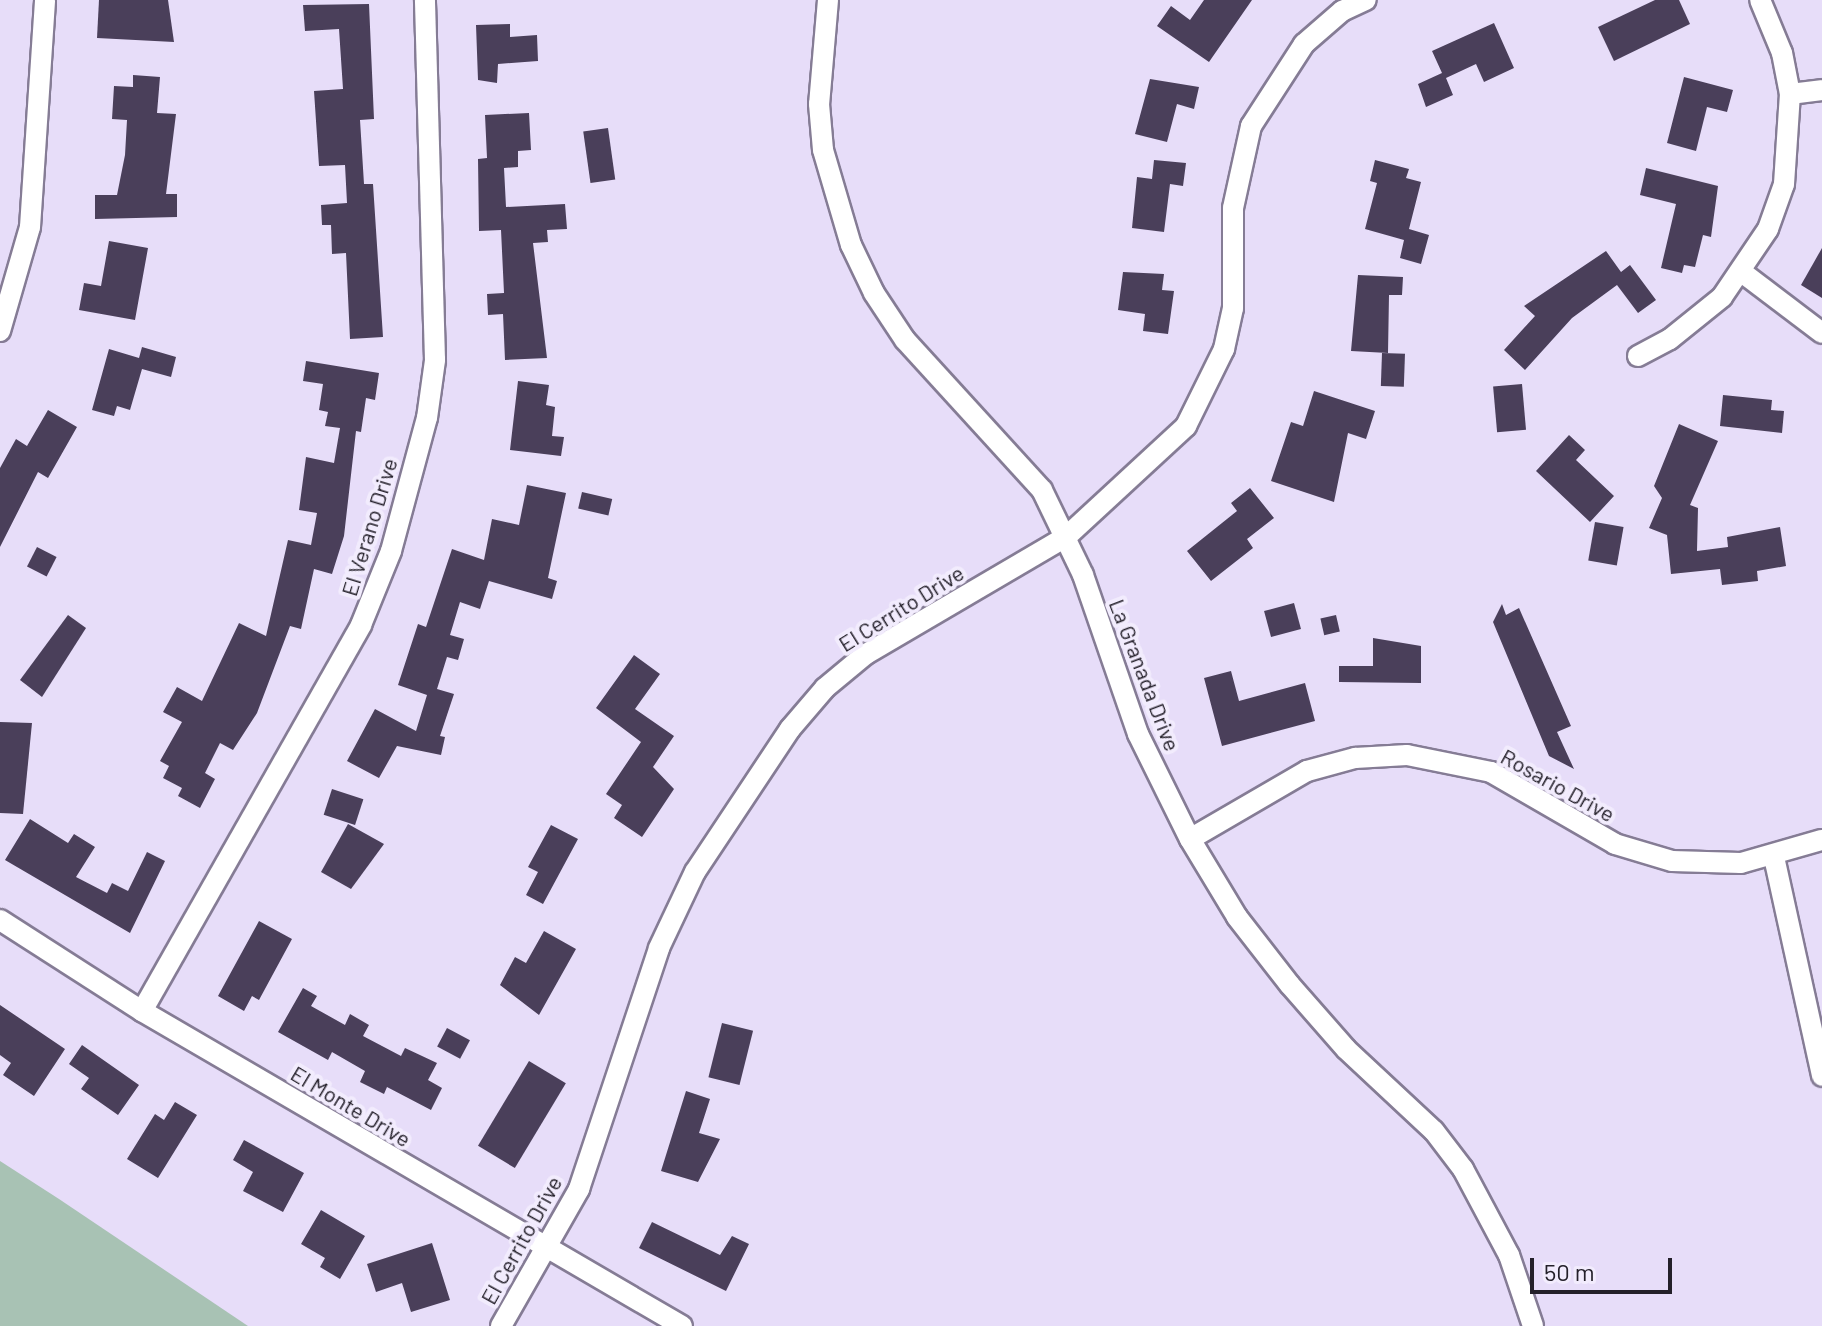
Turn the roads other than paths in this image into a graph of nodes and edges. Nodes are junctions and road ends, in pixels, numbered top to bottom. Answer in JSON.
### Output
{"nodes":[{"id":1,"x":45,"y":0,"type":"edge"},
{"id":2,"x":425,"y":0,"type":"edge"},
{"id":3,"x":828,"y":0,"type":"edge"},
{"id":4,"x":1366,"y":0,"type":"edge"},
{"id":5,"x":1760,"y":0,"type":"edge"},
{"id":6,"x":1822,"y":90,"type":"edge"},
{"id":7,"x":1790,"y":94,"type":"junction"},
{"id":8,"x":1743,"y":273,"type":"junction"},
{"id":9,"x":0,"y":331,"type":"edge"},
{"id":10,"x":1822,"y":333,"type":"edge"},
{"id":11,"x":1638,"y":356,"type":"dead end"},
{"id":12,"x":1067,"y":536,"type":"junction"},
{"id":13,"x":1190,"y":839,"type":"junction"},
{"id":14,"x":1822,"y":840,"type":"edge"},
{"id":15,"x":1774,"y":857,"type":"junction"},
{"id":16,"x":0,"y":920,"type":"edge"},
{"id":17,"x":142,"y":1011,"type":"junction"},
{"id":18,"x":1822,"y":1076,"type":"edge"},
{"id":19,"x":548,"y":1252,"type":"junction"},
{"id":20,"x":501,"y":1326,"type":"edge"},
{"id":21,"x":682,"y":1326,"type":"edge"},
{"id":22,"x":1533,"y":1326,"type":"edge"}],
"edges":[{"from":1,"to":9,"type":"street"},
{"from":2,"to":17,"type":"street","name":"El Verano Drive"},
{"from":3,"to":12,"type":"street","name":"La Granada Drive"},
{"from":4,"to":12,"type":"street","name":"El Cerrito Drive"},
{"from":5,"to":7,"type":"street"},
{"from":6,"to":7,"type":"street"},
{"from":7,"to":8,"type":"street"},
{"from":8,"to":10,"type":"street"},
{"from":8,"to":11,"type":"street"},
{"from":12,"to":13,"type":"street","name":"La Granada Drive"},
{"from":12,"to":19,"type":"street","name":"El Cerrito Drive"},
{"from":13,"to":15,"type":"street","name":"Rosario Drive"},
{"from":13,"to":22,"type":"street","name":"La Granada Drive"},
{"from":14,"to":15,"type":"street","name":"Rosario Drive"},
{"from":15,"to":18,"type":"street"},
{"from":16,"to":17,"type":"street","name":"El Monte Drive"},
{"from":17,"to":19,"type":"street","name":"El Monte Drive"},
{"from":19,"to":20,"type":"street","name":"El Cerrito Drive"},
{"from":19,"to":21,"type":"street","name":"El Monte Drive"}]}
